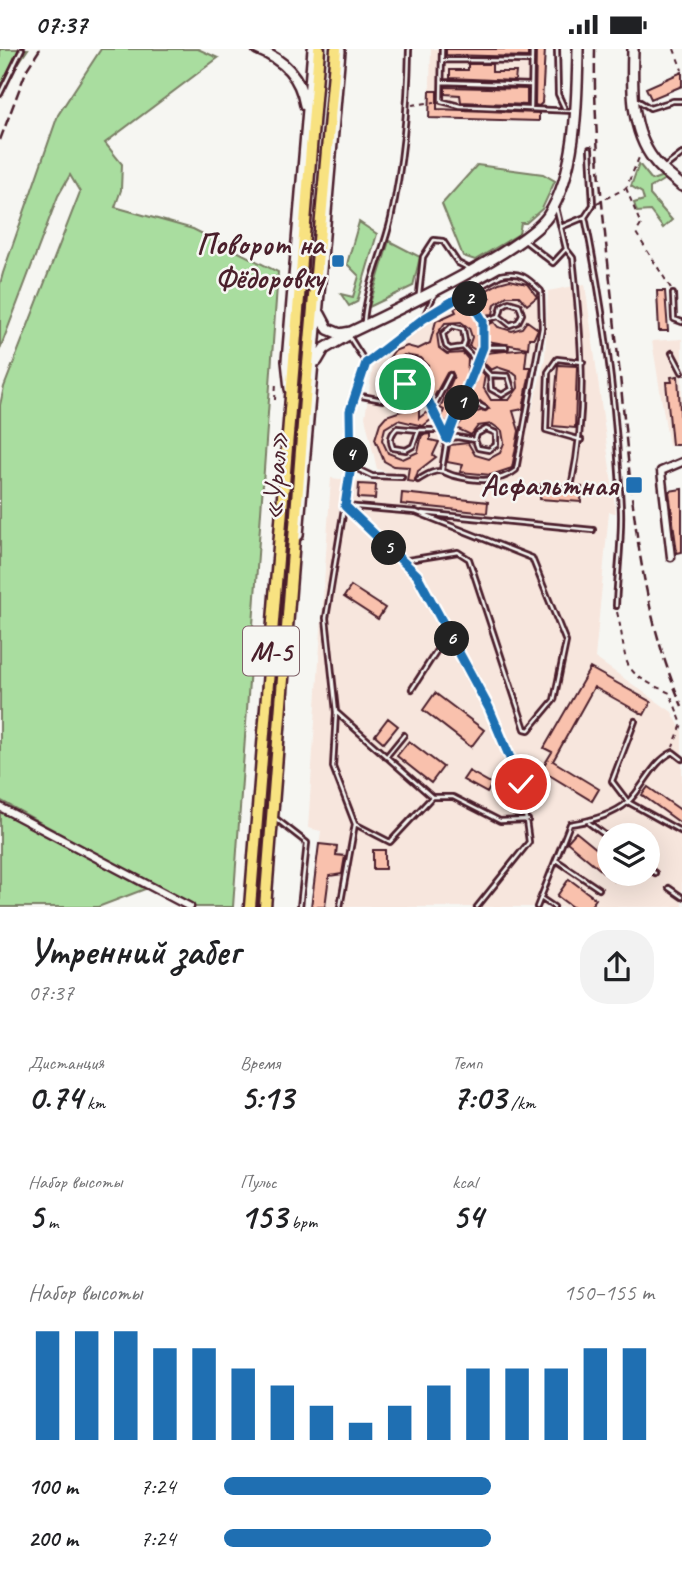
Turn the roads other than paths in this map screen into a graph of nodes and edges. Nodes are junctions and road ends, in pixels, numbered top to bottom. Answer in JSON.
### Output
{"nodes":[{"id":1,"x":22,"y":49,"type":"edge"},
{"id":2,"x":257,"y":49,"type":"edge"},
{"id":3,"x":313,"y":49,"type":"edge"},
{"id":4,"x":319,"y":49,"type":"edge"},
{"id":5,"x":338,"y":49,"type":"edge"},
{"id":6,"x":409,"y":49,"type":"edge"},
{"id":7,"x":442,"y":49,"type":"edge"},
{"id":8,"x":532,"y":49,"type":"edge"},
{"id":9,"x":557,"y":49,"type":"edge"},
{"id":10,"x":578,"y":49,"type":"edge"},
{"id":11,"x":633,"y":49,"type":"edge"},
{"id":12,"x":442,"y":59,"type":"junction"},
{"id":13,"x":532,"y":61,"type":"junction"},
{"id":14,"x":442,"y":82,"type":"junction"},
{"id":15,"x":531,"y":85,"type":"junction"},
{"id":16,"x":0,"y":94,"type":"edge"},
{"id":17,"x":634,"y":99,"type":"junction"},
{"id":18,"x":682,"y":101,"type":"edge"},
{"id":19,"x":531,"y":107,"type":"junction"},
{"id":20,"x":565,"y":109,"type":"junction"},
{"id":21,"x":577,"y":112,"type":"junction"},
{"id":22,"x":308,"y":118,"type":"junction"},
{"id":23,"x":590,"y":149,"type":"dead end"},
{"id":24,"x":682,"y":154,"type":"edge"},
{"id":25,"x":663,"y":169,"type":"junction"},
{"id":26,"x":682,"y":186,"type":"edge"},
{"id":27,"x":555,"y":204,"type":"junction"},
{"id":28,"x":585,"y":217,"type":"junction"},
{"id":29,"x":561,"y":227,"type":"junction"},
{"id":30,"x":523,"y":239,"type":"junction"},
{"id":31,"x":566,"y":250,"type":"junction"},
{"id":32,"x":471,"y":270,"type":"junction"},
{"id":33,"x":438,"y":287,"type":"junction"},
{"id":34,"x":466,"y":293,"type":"junction"},
{"id":35,"x":673,"y":294,"type":"road end"},
{"id":36,"x":419,"y":298,"type":"junction"},
{"id":37,"x":319,"y":310,"type":"junction"},
{"id":38,"x":499,"y":316,"type":"junction"},
{"id":39,"x":423,"y":319,"type":"junction"},
{"id":40,"x":483,"y":321,"type":"junction"},
{"id":41,"x":682,"y":323,"type":"edge"},
{"id":42,"x":364,"y":325,"type":"junction"},
{"id":43,"x":348,"y":335,"type":"junction"},
{"id":44,"x":463,"y":347,"type":"junction"},
{"id":45,"x":483,"y":347,"type":"junction"},
{"id":46,"x":506,"y":347,"type":"dead end"},
{"id":47,"x":672,"y":353,"type":"dead end"},
{"id":48,"x":477,"y":360,"type":"junction"},
{"id":49,"x":584,"y":362,"type":"junction"},
{"id":50,"x":366,"y":363,"type":"junction"},
{"id":51,"x":682,"y":372,"type":"edge"},
{"id":52,"x":450,"y":375,"type":"dead end"},
{"id":53,"x":490,"y":375,"type":"junction"},
{"id":54,"x":313,"y":379,"type":"junction"},
{"id":55,"x":291,"y":394,"type":"junction"},
{"id":56,"x":425,"y":394,"type":"junction"},
{"id":57,"x":356,"y":395,"type":"junction"},
{"id":58,"x":383,"y":400,"type":"dead end"},
{"id":59,"x":485,"y":408,"type":"dead end"},
{"id":60,"x":432,"y":410,"type":"junction"},
{"id":61,"x":458,"y":414,"type":"junction"},
{"id":62,"x":443,"y":430,"type":"junction"},
{"id":63,"x":419,"y":431,"type":"junction"},
{"id":64,"x":447,"y":439,"type":"junction"},
{"id":65,"x":475,"y":440,"type":"junction"},
{"id":66,"x":581,"y":440,"type":"junction"},
{"id":67,"x":682,"y":462,"type":"edge"},
{"id":68,"x":351,"y":466,"type":"junction"},
{"id":69,"x":442,"y":470,"type":"junction"},
{"id":70,"x":402,"y":477,"type":"dead end"},
{"id":71,"x":418,"y":480,"type":"dead end"},
{"id":72,"x":572,"y":482,"type":"dead end"},
{"id":73,"x":345,"y":506,"type":"junction"},
{"id":74,"x":416,"y":513,"type":"junction"},
{"id":75,"x":593,"y":530,"type":"dead end"},
{"id":76,"x":294,"y":554,"type":"junction"},
{"id":77,"x":671,"y":557,"type":"dead end"},
{"id":78,"x":402,"y":561,"type":"junction"},
{"id":79,"x":616,"y":606,"type":"road end"},
{"id":80,"x":448,"y":633,"type":"junction"},
{"id":81,"x":412,"y":689,"type":"dead end"},
{"id":82,"x":335,"y":712,"type":"junction"},
{"id":83,"x":635,"y":721,"type":"dead end"},
{"id":84,"x":404,"y":735,"type":"dead end"},
{"id":85,"x":386,"y":757,"type":"junction"},
{"id":86,"x":682,"y":759,"type":"edge"},
{"id":87,"x":432,"y":797,"type":"junction"},
{"id":88,"x":628,"y":802,"type":"junction"},
{"id":89,"x":0,"y":807,"type":"edge"},
{"id":90,"x":272,"y":816,"type":"junction"},
{"id":91,"x":528,"y":820,"type":"junction"},
{"id":92,"x":588,"y":821,"type":"junction"},
{"id":93,"x":355,"y":824,"type":"junction"},
{"id":94,"x":597,"y":828,"type":"edge"},
{"id":95,"x":682,"y":832,"type":"edge"},
{"id":96,"x":556,"y":860,"type":"junction"},
{"id":97,"x":669,"y":888,"type":"dead end"},
{"id":98,"x":599,"y":889,"type":"dead end"},
{"id":99,"x":682,"y":897,"type":"edge"},
{"id":100,"x":542,"y":899,"type":"junction"},
{"id":101,"x":190,"y":907,"type":"edge"},
{"id":102,"x":250,"y":907,"type":"edge"},
{"id":103,"x":265,"y":907,"type":"edge"},
{"id":104,"x":300,"y":907,"type":"edge"},
{"id":105,"x":340,"y":907,"type":"edge"},
{"id":106,"x":477,"y":907,"type":"edge"},
{"id":107,"x":537,"y":907,"type":"edge"},
{"id":108,"x":554,"y":907,"type":"edge"}],
"edges":[{"from":1,"to":16,"type":"lane"},
{"from":2,"to":22,"type":"street"},
{"from":3,"to":22,"type":"street"},
{"from":4,"to":55,"type":"main road","name":"«Урал»","number":"М-5"},
{"from":5,"to":37,"type":"street"},
{"from":5,"to":76,"type":"main road","name":"«Урал»","number":"М-5"},
{"from":6,"to":42,"type":"lane"},
{"from":7,"to":12,"type":"lane"},
{"from":8,"to":13,"type":"lane"},
{"from":9,"to":20,"type":"lane"},
{"from":10,"to":21,"type":"street"},
{"from":11,"to":17,"type":"street"},
{"from":12,"to":13,"type":"lane"},
{"from":12,"to":14,"type":"lane"},
{"from":13,"to":15,"type":"lane"},
{"from":14,"to":15,"type":"lane"},
{"from":14,"to":19,"type":"lane"},
{"from":15,"to":19,"type":"lane"},
{"from":17,"to":18,"type":"lane"},
{"from":17,"to":25,"type":"street"},
{"from":19,"to":20,"type":"lane"},
{"from":20,"to":21,"type":"lane"},
{"from":21,"to":27,"type":"street"},
{"from":22,"to":55,"type":"street"},
{"from":23,"to":28,"type":"lane"},
{"from":24,"to":25,"type":"lane"},
{"from":25,"to":26,"type":"street"},
{"from":27,"to":29,"type":"lane"},
{"from":27,"to":30,"type":"street"},
{"from":28,"to":29,"type":"lane"},
{"from":28,"to":79,"type":"lane"},
{"from":29,"to":31,"type":"lane"},
{"from":30,"to":31,"type":"lane"},
{"from":30,"to":32,"type":"street"},
{"from":31,"to":49,"type":"lane"},
{"from":32,"to":33,"type":"street"},
{"from":32,"to":36,"type":"lane"},
{"from":33,"to":36,"type":"street"},
{"from":33,"to":39,"type":"lane"},
{"from":34,"to":39,"type":"lane"},
{"from":34,"to":40,"type":"lane"},
{"from":34,"to":69,"type":"lane"},
{"from":35,"to":41,"type":"lane"},
{"from":36,"to":42,"type":"street"},
{"from":37,"to":42,"type":"street"},
{"from":37,"to":54,"type":"street"},
{"from":38,"to":38,"type":"lane"},
{"from":38,"to":40,"type":"lane"},
{"from":39,"to":50,"type":"lane"},
{"from":40,"to":45,"type":"lane"},
{"from":42,"to":43,"type":"street"},
{"from":43,"to":50,"type":"lane"},
{"from":43,"to":54,"type":"street"},
{"from":44,"to":44,"type":"lane"},
{"from":44,"to":48,"type":"lane"},
{"from":45,"to":46,"type":"lane"},
{"from":45,"to":48,"type":"lane"},
{"from":47,"to":51,"type":"lane"},
{"from":48,"to":53,"type":"lane"},
{"from":48,"to":61,"type":"lane"},
{"from":49,"to":66,"type":"lane"},
{"from":49,"to":66,"type":"lane"},
{"from":50,"to":57,"type":"lane"},
{"from":52,"to":60,"type":"lane"},
{"from":53,"to":53,"type":"lane"},
{"from":54,"to":76,"type":"street"},
{"from":55,"to":102,"type":"main road","name":"«Урал»","number":"М-5"},
{"from":56,"to":56,"type":"lane"},
{"from":56,"to":60,"type":"lane"},
{"from":57,"to":58,"type":"lane"},
{"from":57,"to":68,"type":"lane"},
{"from":59,"to":61,"type":"lane"},
{"from":60,"to":62,"type":"lane"},
{"from":61,"to":64,"type":"lane"},
{"from":62,"to":63,"type":"lane"},
{"from":62,"to":64,"type":"lane"},
{"from":63,"to":63,"type":"lane"},
{"from":64,"to":65,"type":"lane"},
{"from":64,"to":69,"type":"lane"},
{"from":65,"to":65,"type":"lane"},
{"from":66,"to":72,"type":"lane"},
{"from":67,"to":77,"type":"street"},
{"from":68,"to":70,"type":"lane"},
{"from":68,"to":73,"type":"lane"},
{"from":69,"to":71,"type":"lane"},
{"from":73,"to":74,"type":"lane"},
{"from":73,"to":78,"type":"lane"},
{"from":73,"to":82,"type":"lane"},
{"from":74,"to":75,"type":"lane"},
{"from":74,"to":78,"type":"lane"},
{"from":76,"to":90,"type":"main road","name":"«Урал»","number":"М-5"},
{"from":78,"to":80,"type":"lane"},
{"from":80,"to":81,"type":"lane"},
{"from":80,"to":91,"type":"lane"},
{"from":82,"to":85,"type":"lane"},
{"from":82,"to":93,"type":"lane"},
{"from":83,"to":88,"type":"lane"},
{"from":84,"to":85,"type":"lane"},
{"from":85,"to":87,"type":"lane"},
{"from":86,"to":88,"type":"lane"},
{"from":87,"to":91,"type":"lane"},
{"from":87,"to":93,"type":"lane"},
{"from":88,"to":92,"type":"lane"},
{"from":88,"to":95,"type":"lane"},
{"from":89,"to":101,"type":"street"},
{"from":90,"to":103,"type":"main road","name":"«Урал»","number":"М-5"},
{"from":90,"to":104,"type":"lane"},
{"from":91,"to":106,"type":"lane"},
{"from":92,"to":94,"type":"lane"},
{"from":92,"to":96,"type":"lane"},
{"from":93,"to":105,"type":"lane"},
{"from":96,"to":98,"type":"lane"},
{"from":96,"to":100,"type":"lane"},
{"from":97,"to":99,"type":"lane"},
{"from":100,"to":107,"type":"lane"},
{"from":100,"to":108,"type":"lane"}]}
